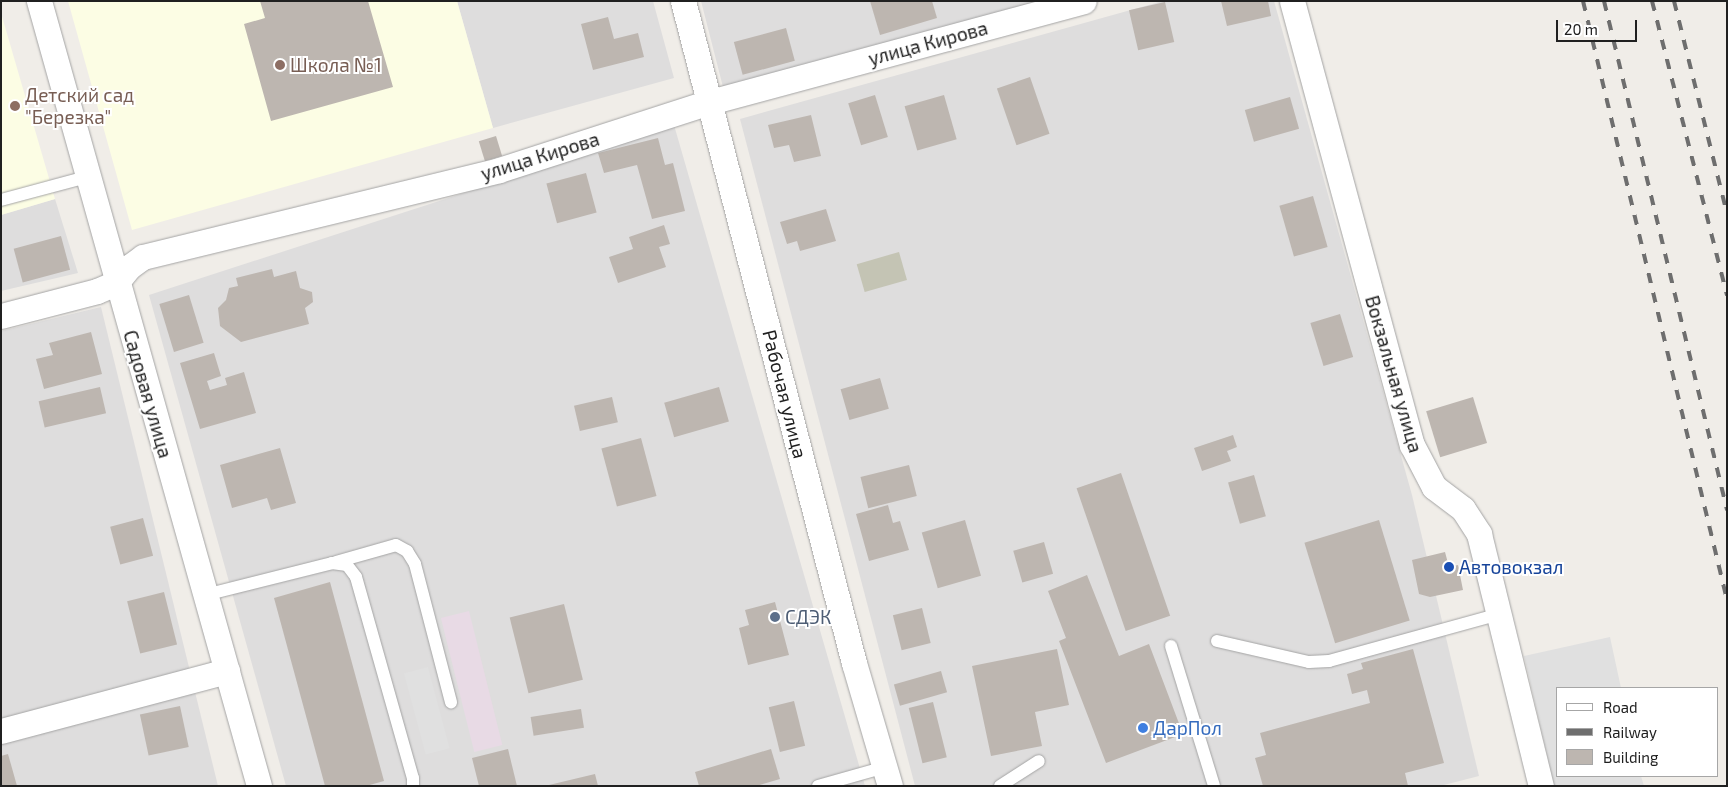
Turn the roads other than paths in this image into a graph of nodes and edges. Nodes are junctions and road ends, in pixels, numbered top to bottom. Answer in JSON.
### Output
{"nodes":[{"id":1,"x":39,"y":1,"type":"edge"},
{"id":2,"x":683,"y":1,"type":"edge"},
{"id":3,"x":1084,"y":1,"type":"edge"},
{"id":4,"x":1292,"y":1,"type":"edge"},
{"id":5,"x":710,"y":102,"type":"junction"},
{"id":6,"x":88,"y":177,"type":"junction"},
{"id":7,"x":1,"y":200,"type":"edge"},
{"id":8,"x":116,"y":282,"type":"junction"},
{"id":9,"x":1,"y":316,"type":"edge"},
{"id":10,"x":332,"y":563,"type":"junction"},
{"id":11,"x":205,"y":595,"type":"junction"},
{"id":12,"x":1500,"y":614,"type":"junction"},
{"id":13,"x":1217,"y":641,"type":"dead end"},
{"id":14,"x":1171,"y":646,"type":"dead end"},
{"id":15,"x":227,"y":672,"type":"junction"},
{"id":16,"x":451,"y":702,"type":"dead end"},
{"id":17,"x":1,"y":731,"type":"edge"},
{"id":18,"x":1039,"y":761,"type":"dead end"},
{"id":19,"x":888,"y":776,"type":"edge"},
{"id":20,"x":259,"y":786,"type":"edge"},
{"id":21,"x":412,"y":786,"type":"edge"},
{"id":22,"x":818,"y":786,"type":"edge"},
{"id":23,"x":1000,"y":786,"type":"edge"},
{"id":24,"x":1214,"y":786,"type":"edge"},
{"id":25,"x":1541,"y":786,"type":"edge"}],
"edges":[{"from":1,"to":6,"type":"street","name":"Садовая улица"},
{"from":2,"to":5,"type":"street","name":"Рабочая улица"},
{"from":3,"to":5,"type":"street","name":"улица Кирова"},
{"from":4,"to":12,"type":"street","name":"Вокзальная улица"},
{"from":5,"to":8,"type":"street","name":"улица Кирова"},
{"from":5,"to":19,"type":"street","name":"Рабочая улица"},
{"from":6,"to":7,"type":"lane"},
{"from":6,"to":8,"type":"street","name":"Садовая улица"},
{"from":8,"to":9,"type":"street","name":"улица Кирова"},
{"from":8,"to":11,"type":"street","name":"Садовая улица"},
{"from":10,"to":11,"type":"lane"},
{"from":10,"to":16,"type":"lane"},
{"from":10,"to":21,"type":"lane"},
{"from":11,"to":15,"type":"street","name":"Садовая улица"},
{"from":12,"to":13,"type":"lane"},
{"from":12,"to":25,"type":"street","name":"Вокзальная улица"},
{"from":14,"to":24,"type":"lane"},
{"from":15,"to":17,"type":"street"},
{"from":15,"to":20,"type":"street","name":"Садовая улица"},
{"from":18,"to":23,"type":"lane"},
{"from":19,"to":22,"type":"lane"}]}
